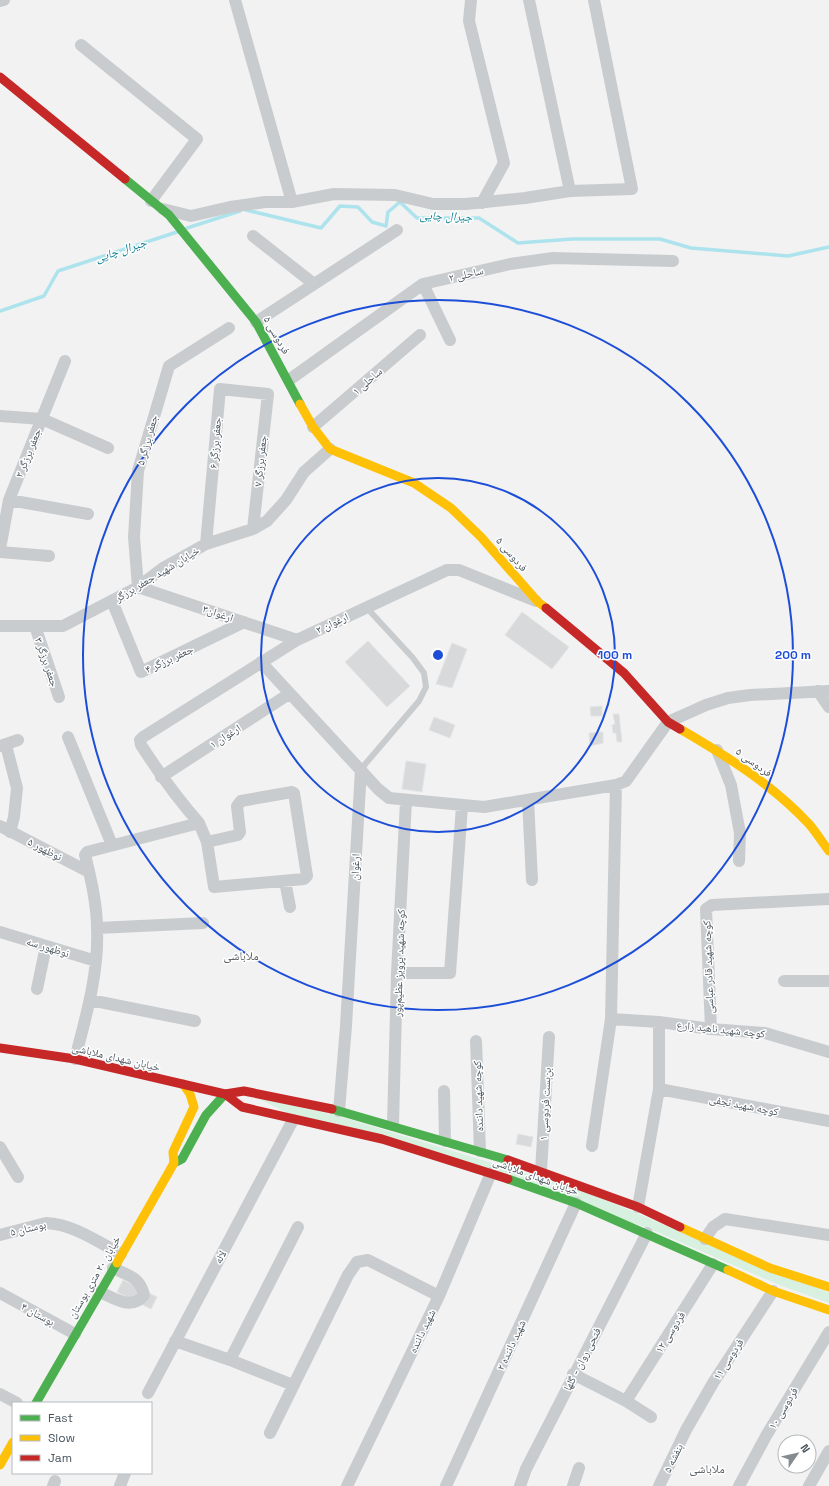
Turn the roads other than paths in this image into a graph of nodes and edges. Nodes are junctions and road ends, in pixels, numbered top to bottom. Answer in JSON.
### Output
{"nodes":[{"id":1,"x":4,"y":0,"type":"edge"},
{"id":2,"x":235,"y":0,"type":"edge"},
{"id":3,"x":471,"y":0,"type":"edge"},
{"id":4,"x":529,"y":0,"type":"edge"},
{"id":5,"x":594,"y":0,"type":"edge"},
{"id":6,"x":0,"y":1,"type":"edge"},
{"id":7,"x":81,"y":45,"type":"dead end"},
{"id":8,"x":0,"y":77,"type":"edge"},
{"id":9,"x":570,"y":191,"type":"junction"},
{"id":10,"x":292,"y":202,"type":"junction"},
{"id":11,"x":482,"y":203,"type":"junction"},
{"id":12,"x":160,"y":208,"type":"junction"},
{"id":13,"x":397,"y":230,"type":"dead end"},
{"id":14,"x":253,"y":236,"type":"dead end"},
{"id":15,"x":673,"y":261,"type":"dead end"},
{"id":16,"x":314,"y":284,"type":"junction"},
{"id":17,"x":423,"y":284,"type":"junction"},
{"id":18,"x":256,"y":322,"type":"junction"},
{"id":19,"x":229,"y":328,"type":"dead end"},
{"id":20,"x":420,"y":335,"type":"dead end"},
{"id":21,"x":450,"y":340,"type":"dead end"},
{"id":22,"x":65,"y":360,"type":"dead end"},
{"id":23,"x":289,"y":380,"type":"junction"},
{"id":24,"x":268,"y":394,"type":"joint"},
{"id":25,"x":0,"y":416,"type":"edge"},
{"id":26,"x":42,"y":419,"type":"junction"},
{"id":27,"x":313,"y":427,"type":"junction"},
{"id":28,"x":108,"y":448,"type":"dead end"},
{"id":29,"x":330,"y":449,"type":"junction"},
{"id":30,"x":9,"y":500,"type":"junction"},
{"id":31,"x":88,"y":514,"type":"dead end"},
{"id":32,"x":253,"y":529,"type":"junction"},
{"id":33,"x":206,"y":544,"type":"junction"},
{"id":34,"x":0,"y":549,"type":"edge"},
{"id":35,"x":0,"y":552,"type":"edge"},
{"id":36,"x":49,"y":556,"type":"dead end"},
{"id":37,"x":138,"y":587,"type":"junction"},
{"id":38,"x":112,"y":601,"type":"junction"},
{"id":39,"x":538,"y":602,"type":"junction"},
{"id":40,"x":366,"y":607,"type":"junction"},
{"id":41,"x":244,"y":622,"type":"junction"},
{"id":42,"x":0,"y":626,"type":"edge"},
{"id":43,"x":35,"y":626,"type":"junction"},
{"id":44,"x":297,"y":640,"type":"junction"},
{"id":45,"x":261,"y":662,"type":"junction"},
{"id":46,"x":824,"y":691,"type":"edge"},
{"id":47,"x":289,"y":694,"type":"junction"},
{"id":48,"x":59,"y":697,"type":"dead end"},
{"id":49,"x":829,"y":707,"type":"edge"},
{"id":50,"x":668,"y":722,"type":"junction"},
{"id":51,"x":68,"y":736,"type":"dead end"},
{"id":52,"x":18,"y":740,"type":"dead end"},
{"id":53,"x":3,"y":746,"type":"edge"},
{"id":54,"x":717,"y":750,"type":"junction"},
{"id":55,"x":361,"y":769,"type":"junction"},
{"id":56,"x":162,"y":777,"type":"junction"},
{"id":57,"x":616,"y":785,"type":"junction"},
{"id":58,"x":528,"y":800,"type":"junction"},
{"id":59,"x":406,"y":801,"type":"junction"},
{"id":60,"x":462,"y":806,"type":"junction"},
{"id":61,"x":199,"y":823,"type":"junction"},
{"id":62,"x":5,"y":829,"type":"edge"},
{"id":63,"x":207,"y":842,"type":"junction"},
{"id":64,"x":112,"y":845,"type":"junction"},
{"id":65,"x":829,"y":851,"type":"edge"},
{"id":66,"x":739,"y":861,"type":"dead end"},
{"id":67,"x":89,"y":872,"type":"junction"},
{"id":68,"x":532,"y":880,"type":"dead end"},
{"id":69,"x":285,"y":881,"type":"junction"},
{"id":70,"x":829,"y":899,"type":"edge"},
{"id":71,"x":290,"y":907,"type":"dead end"},
{"id":72,"x":203,"y":922,"type":"dead end"},
{"id":73,"x":98,"y":928,"type":"junction"},
{"id":74,"x":0,"y":932,"type":"edge"},
{"id":75,"x":46,"y":946,"type":"junction"},
{"id":76,"x":96,"y":961,"type":"junction"},
{"id":77,"x":398,"y":973,"type":"junction"},
{"id":78,"x":784,"y":981,"type":"dead end"},
{"id":79,"x":829,"y":982,"type":"edge"},
{"id":80,"x":37,"y":989,"type":"dead end"},
{"id":81,"x":90,"y":1000,"type":"junction"},
{"id":82,"x":610,"y":1019,"type":"junction"},
{"id":83,"x":195,"y":1020,"type":"dead end"},
{"id":84,"x":659,"y":1022,"type":"junction"},
{"id":85,"x":711,"y":1029,"type":"junction"},
{"id":86,"x":549,"y":1037,"type":"dead end"},
{"id":87,"x":476,"y":1041,"type":"dead end"},
{"id":88,"x":0,"y":1048,"type":"edge"},
{"id":89,"x":829,"y":1052,"type":"edge"},
{"id":90,"x":75,"y":1059,"type":"junction"},
{"id":91,"x":183,"y":1084,"type":"junction"},
{"id":92,"x":659,"y":1089,"type":"junction"},
{"id":93,"x":444,"y":1091,"type":"dead end"},
{"id":94,"x":225,"y":1094,"type":"junction"},
{"id":95,"x":339,"y":1111,"type":"junction"},
{"id":96,"x":293,"y":1120,"type":"junction"},
{"id":97,"x":829,"y":1121,"type":"edge"},
{"id":98,"x":393,"y":1125,"type":"junction"},
{"id":99,"x":444,"y":1141,"type":"junction"},
{"id":100,"x":592,"y":1146,"type":"dead end"},
{"id":101,"x":0,"y":1147,"type":"edge"},
{"id":102,"x":480,"y":1150,"type":"junction"},
{"id":103,"x":174,"y":1163,"type":"junction"},
{"id":104,"x":541,"y":1171,"type":"junction"},
{"id":105,"x":491,"y":1173,"type":"junction"},
{"id":106,"x":18,"y":1177,"type":"dead end"},
{"id":107,"x":576,"y":1203,"type":"junction"},
{"id":108,"x":638,"y":1207,"type":"junction"},
{"id":109,"x":298,"y":1227,"type":"dead end"},
{"id":110,"x":647,"y":1233,"type":"junction"},
{"id":111,"x":0,"y":1235,"type":"edge"},
{"id":112,"x":829,"y":1235,"type":"edge"},
{"id":113,"x":705,"y":1239,"type":"junction"},
{"id":114,"x":121,"y":1254,"type":"junction"},
{"id":115,"x":713,"y":1264,"type":"junction"},
{"id":116,"x":113,"y":1268,"type":"junction"},
{"id":117,"x":829,"y":1287,"type":"edge"},
{"id":118,"x":773,"y":1291,"type":"junction"},
{"id":119,"x":100,"y":1292,"type":"junction"},
{"id":120,"x":0,"y":1293,"type":"edge"},
{"id":121,"x":439,"y":1296,"type":"junction"},
{"id":122,"x":829,"y":1310,"type":"edge"},
{"id":123,"x":829,"y":1332,"type":"edge"},
{"id":124,"x":75,"y":1334,"type":"junction"},
{"id":125,"x":175,"y":1341,"type":"junction"},
{"id":126,"x":230,"y":1360,"type":"junction"},
{"id":127,"x":573,"y":1374,"type":"junction"},
{"id":128,"x":293,"y":1385,"type":"junction"},
{"id":129,"x":148,"y":1393,"type":"dead end"},
{"id":130,"x":0,"y":1394,"type":"edge"},
{"id":131,"x":626,"y":1401,"type":"junction"},
{"id":132,"x":14,"y":1402,"type":"edge"},
{"id":133,"x":37,"y":1402,"type":"edge"},
{"id":134,"x":651,"y":1417,"type":"dead end"},
{"id":135,"x":686,"y":1430,"type":"joint"},
{"id":136,"x":270,"y":1433,"type":"dead end"},
{"id":137,"x":12,"y":1444,"type":"edge"},
{"id":138,"x":829,"y":1451,"type":"edge"},
{"id":139,"x":0,"y":1465,"type":"edge"},
{"id":140,"x":579,"y":1468,"type":"dead end"},
{"id":141,"x":125,"y":1474,"type":"edge"},
{"id":142,"x":120,"y":1486,"type":"edge"},
{"id":143,"x":347,"y":1486,"type":"edge"},
{"id":144,"x":446,"y":1486,"type":"edge"},
{"id":145,"x":520,"y":1486,"type":"edge"},
{"id":146,"x":573,"y":1486,"type":"edge"},
{"id":147,"x":659,"y":1486,"type":"edge"},
{"id":148,"x":739,"y":1486,"type":"edge"},
{"id":149,"x":809,"y":1486,"type":"edge"}],
"edges":[{"from":1,"to":6,"type":"street"},
{"from":2,"to":10,"type":"street"},
{"from":3,"to":11,"type":"street"},
{"from":4,"to":9,"type":"street"},
{"from":5,"to":9,"type":"street"},
{"from":7,"to":12,"type":"street"},
{"from":8,"to":12,"type":"street","name":"فردوسی ۵"},
{"from":9,"to":11,"type":"street"},
{"from":10,"to":11,"type":"street"},
{"from":10,"to":12,"type":"street"},
{"from":12,"to":18,"type":"street","name":"فردوسی ۵"},
{"from":13,"to":16,"type":"street"},
{"from":14,"to":16,"type":"street"},
{"from":15,"to":17,"type":"street","name":"ساحلی ۲"},
{"from":16,"to":18,"type":"street"},
{"from":17,"to":21,"type":"street"},
{"from":17,"to":23,"type":"street","name":"ساحلی ۲"},
{"from":18,"to":23,"type":"street","name":"فردوسی ۵"},
{"from":19,"to":37,"type":"street","name":"جعفر برزگر ۵"},
{"from":20,"to":27,"type":"street","name":"ساحلی ۱"},
{"from":22,"to":26,"type":"street","name":"جعفر برزگر ۲"},
{"from":23,"to":27,"type":"street","name":"فردوسی ۵"},
{"from":24,"to":32,"type":"street","name":"جعفر برزگر ۷"},
{"from":24,"to":33,"type":"street","name":"جعفر برزگر ۶"},
{"from":25,"to":26,"type":"street"},
{"from":26,"to":28,"type":"street"},
{"from":26,"to":30,"type":"street","name":"جعفر برزگر ۲"},
{"from":27,"to":29,"type":"street","name":"فردوسی ۵"},
{"from":29,"to":32,"type":"street","name":"خیابان شهید جعفر برزگر"},
{"from":29,"to":39,"type":"street","name":"فردوسی ۵"},
{"from":30,"to":31,"type":"street"},
{"from":30,"to":34,"type":"street","name":"جعفر برزگر ۲"},
{"from":32,"to":33,"type":"street","name":"خیابان شهید جعفر برزگر"},
{"from":33,"to":37,"type":"street","name":"خیابان شهید جعفر برزگر"},
{"from":35,"to":36,"type":"street"},
{"from":37,"to":38,"type":"street","name":"خیابان شهید جعفر برزگر"},
{"from":37,"to":41,"type":"street","name":"ارغوان۳"},
{"from":38,"to":41,"type":"street","name":"جعفر برزگر ۴"},
{"from":38,"to":43,"type":"street","name":"خیابان شهید جعفر برزگر"},
{"from":39,"to":40,"type":"street","name":"ارغوان ۲"},
{"from":39,"to":50,"type":"street","name":"فردوسی ۵"},
{"from":40,"to":44,"type":"street","name":"ارغوان ۲"},
{"from":40,"to":55,"type":"lane"},
{"from":41,"to":44,"type":"street","name":"ارغوان۳"},
{"from":42,"to":43,"type":"street","name":"خیابان شهید جعفر برزگر"},
{"from":43,"to":48,"type":"street","name":"جعفر برزگر ۳"},
{"from":44,"to":45,"type":"street","name":"ارغوان ۲"},
{"from":45,"to":47,"type":"street"},
{"from":45,"to":56,"type":"street","name":"ارغوان ۲"},
{"from":46,"to":49,"type":"street"},
{"from":46,"to":50,"type":"street"},
{"from":47,"to":55,"type":"street"},
{"from":47,"to":56,"type":"street","name":"ارغوان ۱"},
{"from":50,"to":54,"type":"street","name":"فردوسی ۵"},
{"from":50,"to":57,"type":"street"},
{"from":51,"to":64,"type":"street"},
{"from":52,"to":53,"type":"street"},
{"from":53,"to":62,"type":"street"},
{"from":54,"to":65,"type":"street","name":"فردوسی ۵"},
{"from":54,"to":66,"type":"street"},
{"from":55,"to":59,"type":"street"},
{"from":55,"to":95,"type":"street","name":"ارغوان"},
{"from":56,"to":61,"type":"street"},
{"from":57,"to":58,"type":"street"},
{"from":57,"to":82,"type":"street"},
{"from":58,"to":60,"type":"street"},
{"from":58,"to":68,"type":"street"},
{"from":59,"to":60,"type":"street"},
{"from":59,"to":77,"type":"street","name":"کوچه شهید پرویز عظیم‌پور"},
{"from":60,"to":77,"type":"street"},
{"from":61,"to":63,"type":"street"},
{"from":61,"to":64,"type":"street"},
{"from":62,"to":67,"type":"street","name":"نوظهور ۵"},
{"from":63,"to":69,"type":"street"},
{"from":63,"to":69,"type":"street"},
{"from":64,"to":67,"type":"street"},
{"from":67,"to":73,"type":"street"},
{"from":69,"to":71,"type":"street"},
{"from":70,"to":85,"type":"street","name":"کوچه شهید قادر عباسی"},
{"from":72,"to":73,"type":"street"},
{"from":73,"to":76,"type":"street"},
{"from":74,"to":75,"type":"street","name":"نوظهور سه"},
{"from":75,"to":76,"type":"street","name":"نوظهور سه"},
{"from":75,"to":80,"type":"street"},
{"from":76,"to":81,"type":"street"},
{"from":77,"to":98,"type":"street","name":"کوچه شهید پرویز عظیم‌پور"},
{"from":78,"to":79,"type":"street"},
{"from":81,"to":83,"type":"street"},
{"from":81,"to":90,"type":"street"},
{"from":82,"to":84,"type":"street","name":"کوچه شهید ناهید زارع"},
{"from":82,"to":100,"type":"street"},
{"from":84,"to":85,"type":"street","name":"کوچه شهید ناهید زارع"},
{"from":84,"to":92,"type":"street"},
{"from":85,"to":89,"type":"street","name":"کوچه شهید ناهید زارع"},
{"from":86,"to":104,"type":"street","name":"بن‌بست فردوسی ۱"},
{"from":87,"to":102,"type":"street","name":"کوچه شهید داننده"},
{"from":88,"to":90,"type":"street","name":"خیابان شهدای ملاباشی"},
{"from":90,"to":91,"type":"street","name":"خیابان شهدای ملاباشی"},
{"from":91,"to":94,"type":"street","name":"خیابان شهدای ملاباشی"},
{"from":91,"to":103,"type":"street","name":"خیابان ۲۰ متری بوستان"},
{"from":92,"to":97,"type":"street","name":"کوچه شهید نجفی"},
{"from":92,"to":108,"type":"street"},
{"from":93,"to":99,"type":"street"},
{"from":94,"to":95,"type":"street","name":"خیابان شهدای ملاباشی"},
{"from":94,"to":96,"type":"street","name":"خیابان شهدای ملاباشی"},
{"from":94,"to":103,"type":"street","name":"خیابان ۲۰ متری بوستان"},
{"from":95,"to":98,"type":"street","name":"خیابان شهدای ملاباشی"},
{"from":96,"to":105,"type":"street","name":"خیابان شهدای ملاباشی"},
{"from":96,"to":125,"type":"street","name":"لاله"},
{"from":98,"to":99,"type":"street","name":"خیابان شهدای ملاباشی"},
{"from":99,"to":102,"type":"street","name":"خیابان شهدای ملاباشی"},
{"from":101,"to":106,"type":"street"},
{"from":102,"to":104,"type":"street","name":"خیابان شهدای ملاباشی"},
{"from":103,"to":114,"type":"street","name":"خیابان ۲۰ متری بوستان"},
{"from":104,"to":108,"type":"street","name":"خیابان شهدای ملاباشی"},
{"from":105,"to":107,"type":"street","name":"خیابان شهدای ملاباشی"},
{"from":105,"to":121,"type":"street","name":"شهید داننده"},
{"from":107,"to":110,"type":"street","name":"خیابان شهدای ملاباشی"},
{"from":107,"to":144,"type":"street","name":"شهید داننده ۲"},
{"from":108,"to":113,"type":"street","name":"خیابان شهدای ملاباشی"},
{"from":109,"to":126,"type":"street"},
{"from":110,"to":115,"type":"street","name":"خیابان شهدای ملاباشی"},
{"from":110,"to":127,"type":"street","name":"فتحی روان - گلها"},
{"from":111,"to":114,"type":"street","name":"بوستان ۵"},
{"from":112,"to":113,"type":"street"},
{"from":113,"to":117,"type":"street","name":"خیابان شهدای ملاباشی"},
{"from":114,"to":116,"type":"street","name":"خیابان ۲۰ متری بوستان"},
{"from":115,"to":118,"type":"street","name":"خیابان شهدای ملاباشی"},
{"from":115,"to":131,"type":"street","name":"فردوسی ۱۲"},
{"from":116,"to":119,"type":"street","name":"خیابان ۲۰ متری بوستان"},
{"from":116,"to":119,"type":"street"},
{"from":118,"to":122,"type":"street","name":"خیابان شهدای ملاباشی"},
{"from":118,"to":135,"type":"street","name":"فردوسی ۱۱"},
{"from":119,"to":124,"type":"street","name":"خیابان ۲۰ متری بوستان"},
{"from":120,"to":124,"type":"street","name":"بوستان ۴"},
{"from":121,"to":128,"type":"street"},
{"from":121,"to":143,"type":"street","name":"شهید داننده"},
{"from":123,"to":148,"type":"street","name":"فردوسی ۱۰"},
{"from":124,"to":133,"type":"street","name":"خیابان ۲۰ متری بوستان"},
{"from":125,"to":126,"type":"street"},
{"from":125,"to":129,"type":"street","name":"لاله"},
{"from":126,"to":128,"type":"street"},
{"from":127,"to":131,"type":"street"},
{"from":127,"to":145,"type":"street","name":"فتحی روان - گلها"},
{"from":128,"to":136,"type":"street"},
{"from":130,"to":132,"type":"street"},
{"from":131,"to":134,"type":"street"},
{"from":135,"to":147,"type":"street","name":"بنفشه ۵"},
{"from":137,"to":139,"type":"street"},
{"from":138,"to":149,"type":"street"},
{"from":140,"to":146,"type":"street"},
{"from":141,"to":142,"type":"street"}]}
